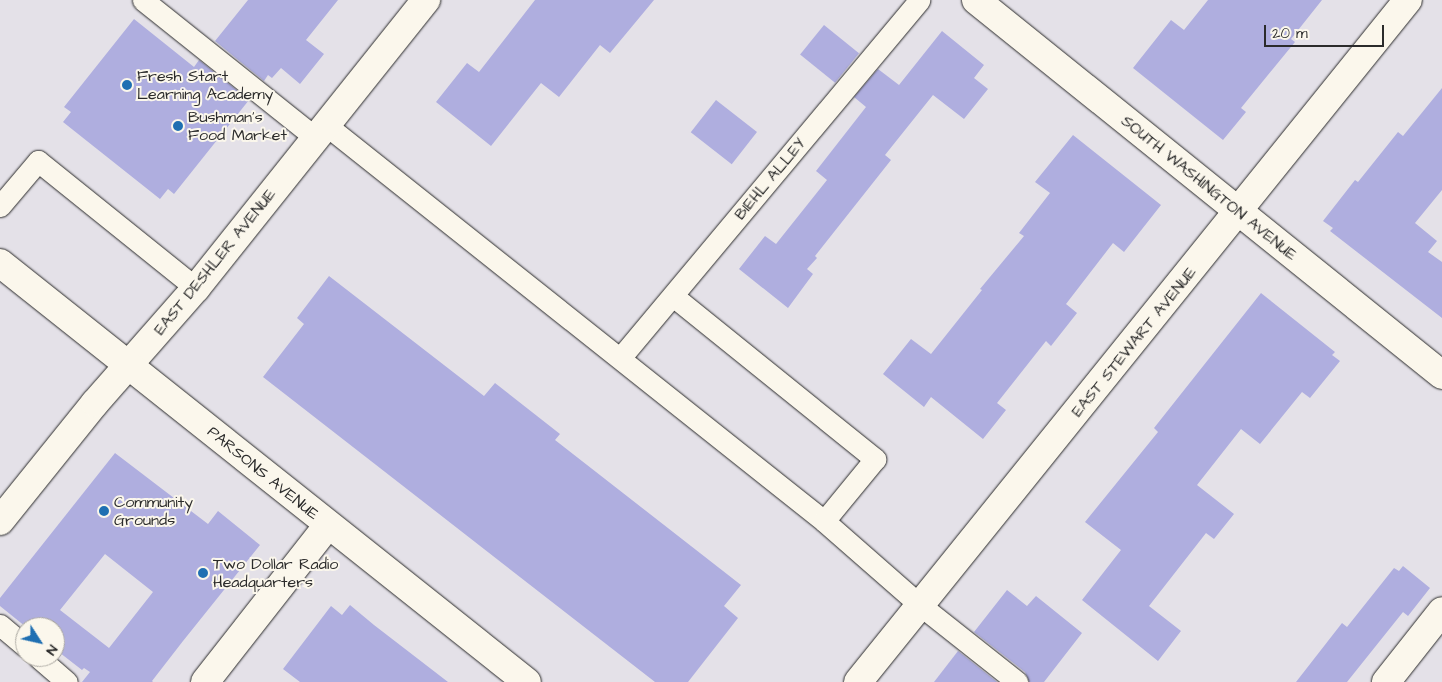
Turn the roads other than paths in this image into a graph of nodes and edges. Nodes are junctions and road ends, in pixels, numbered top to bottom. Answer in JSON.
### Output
{"nodes":[{"id":1,"x":142,"y":0,"type":"edge"},
{"id":2,"x":426,"y":0,"type":"edge"},
{"id":3,"x":919,"y":0,"type":"edge"},
{"id":4,"x":976,"y":0,"type":"edge"},
{"id":5,"x":1408,"y":0,"type":"edge"},
{"id":6,"x":321,"y":132,"type":"junction"},
{"id":7,"x":0,"y":206,"type":"edge"},
{"id":8,"x":1239,"y":213,"type":"junction"},
{"id":9,"x":0,"y":263,"type":"edge"},
{"id":10,"x":196,"y":288,"type":"junction"},
{"id":11,"x":673,"y":296,"type":"junction"},
{"id":12,"x":621,"y":357,"type":"junction"},
{"id":13,"x":129,"y":364,"type":"junction"},
{"id":14,"x":1442,"y":375,"type":"edge"},
{"id":15,"x":0,"y":521,"type":"edge"},
{"id":16,"x":824,"y":521,"type":"junction"},
{"id":17,"x":328,"y":525,"type":"junction"},
{"id":18,"x":920,"y":605,"type":"junction"},
{"id":19,"x":1442,"y":611,"type":"edge"},
{"id":20,"x":0,"y":625,"type":"edge"},
{"id":21,"x":15,"y":638,"type":"edge"},
{"id":22,"x":50,"y":667,"type":"edge"},
{"id":23,"x":67,"y":682,"type":"edge"},
{"id":24,"x":205,"y":682,"type":"edge"},
{"id":25,"x":527,"y":682,"type":"edge"},
{"id":26,"x":858,"y":682,"type":"edge"},
{"id":27,"x":1017,"y":682,"type":"edge"},
{"id":28,"x":1386,"y":682,"type":"edge"}],
"edges":[{"from":1,"to":6,"type":"lane"},
{"from":2,"to":6,"type":"street","name":"EAST DESHLER AVENUE"},
{"from":3,"to":11,"type":"lane","name":"BIEHL ALLEY"},
{"from":4,"to":8,"type":"street","name":"SOUTH WASHINGTON AVENUE"},
{"from":5,"to":8,"type":"street","name":"EAST STEWART AVENUE"},
{"from":6,"to":10,"type":"street","name":"EAST DESHLER AVENUE"},
{"from":6,"to":12,"type":"lane"},
{"from":7,"to":10,"type":"lane"},
{"from":8,"to":14,"type":"street","name":"SOUTH WASHINGTON AVENUE"},
{"from":8,"to":18,"type":"street","name":"EAST STEWART AVENUE"},
{"from":9,"to":13,"type":"street","name":"PARSONS AVENUE"},
{"from":10,"to":13,"type":"street","name":"EAST DESHLER AVENUE"},
{"from":11,"to":12,"type":"lane","name":"BIEHL ALLEY"},
{"from":11,"to":16,"type":"lane"},
{"from":12,"to":16,"type":"lane"},
{"from":13,"to":15,"type":"street","name":"EAST DESHLER AVENUE"},
{"from":13,"to":17,"type":"street","name":"PARSONS AVENUE"},
{"from":16,"to":18,"type":"lane"},
{"from":17,"to":24,"type":"street"},
{"from":17,"to":25,"type":"street","name":"PARSONS AVENUE"},
{"from":18,"to":26,"type":"street","name":"EAST STEWART AVENUE"},
{"from":18,"to":27,"type":"lane"},
{"from":19,"to":28,"type":"street"},
{"from":20,"to":21,"type":"lane"},
{"from":22,"to":23,"type":"lane"}]}
